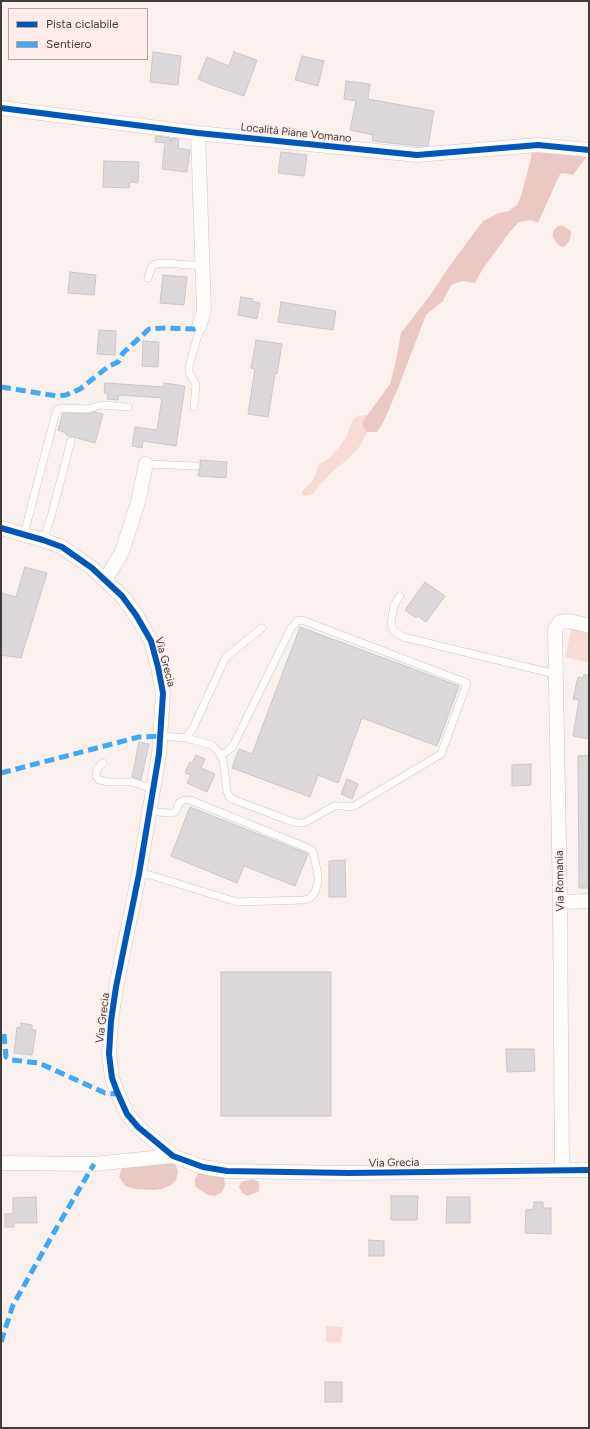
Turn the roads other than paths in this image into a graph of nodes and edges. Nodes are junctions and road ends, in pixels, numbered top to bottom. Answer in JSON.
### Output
{"nodes":[{"id":1,"x":1,"y":108,"type":"edge"},
{"id":2,"x":198,"y":133,"type":"junction"},
{"id":3,"x":589,"y":150,"type":"edge"},
{"id":4,"x":203,"y":266,"type":"junction"},
{"id":5,"x":148,"y":278,"type":"dead end"},
{"id":6,"x":199,"y":327,"type":"joint"},
{"id":7,"x":128,"y":407,"type":"dead end"},
{"id":8,"x":194,"y":407,"type":"dead end"},
{"id":9,"x":71,"y":441,"type":"dead end"},
{"id":10,"x":146,"y":464,"type":"joint"},
{"id":11,"x":196,"y":466,"type":"dead end"},
{"id":12,"x":1,"y":528,"type":"edge"},
{"id":13,"x":24,"y":534,"type":"junction"},
{"id":14,"x":43,"y":540,"type":"junction"},
{"id":15,"x":106,"y":580,"type":"junction"},
{"id":16,"x":400,"y":596,"type":"dead end"},
{"id":17,"x":589,"y":626,"type":"edge"},
{"id":18,"x":262,"y":628,"type":"dead end"},
{"id":19,"x":555,"y":674,"type":"junction"},
{"id":20,"x":161,"y":736,"type":"junction"},
{"id":21,"x":186,"y":738,"type":"junction"},
{"id":22,"x":221,"y":755,"type":"junction"},
{"id":23,"x":103,"y":764,"type":"dead end"},
{"id":24,"x":153,"y":788,"type":"junction"},
{"id":25,"x":150,"y":811,"type":"junction"},
{"id":26,"x":138,"y":874,"type":"junction"},
{"id":27,"x":589,"y":901,"type":"edge"},
{"id":28,"x":560,"y":902,"type":"junction"},
{"id":29,"x":173,"y":1156,"type":"junction"},
{"id":30,"x":1,"y":1163,"type":"edge"},
{"id":31,"x":562,"y":1170,"type":"junction"},
{"id":32,"x":589,"y":1170,"type":"edge"}],
"edges":[{"from":1,"to":2,"type":"street","name":"Località Piane Vomano"},
{"from":2,"to":3,"type":"street","name":"Località Piane Vomano"},
{"from":2,"to":4,"type":"street"},
{"from":4,"to":5,"type":"lane"},
{"from":4,"to":6,"type":"street"},
{"from":6,"to":8,"type":"lane"},
{"from":7,"to":13,"type":"lane"},
{"from":9,"to":14,"type":"lane"},
{"from":10,"to":11,"type":"lane"},
{"from":10,"to":15,"type":"street"},
{"from":12,"to":13,"type":"street","name":"Via Grecia"},
{"from":13,"to":14,"type":"street","name":"Via Grecia"},
{"from":14,"to":15,"type":"street","name":"Via Grecia"},
{"from":15,"to":20,"type":"street","name":"Via Grecia"},
{"from":16,"to":19,"type":"lane"},
{"from":17,"to":19,"type":"street","name":"Via Romania"},
{"from":18,"to":21,"type":"lane"},
{"from":19,"to":28,"type":"street","name":"Via Romania"},
{"from":20,"to":21,"type":"lane"},
{"from":20,"to":24,"type":"street","name":"Via Grecia"},
{"from":21,"to":22,"type":"lane"},
{"from":22,"to":22,"type":"lane"},
{"from":23,"to":24,"type":"lane"},
{"from":24,"to":25,"type":"street","name":"Via Grecia"},
{"from":25,"to":26,"type":"street","name":"Via Grecia"},
{"from":25,"to":26,"type":"lane"},
{"from":26,"to":29,"type":"street","name":"Via Grecia"},
{"from":27,"to":28,"type":"street"},
{"from":28,"to":31,"type":"street","name":"Via Romania"},
{"from":29,"to":30,"type":"street"},
{"from":29,"to":31,"type":"street","name":"Via Grecia"},
{"from":31,"to":32,"type":"street","name":"Via Grecia"}]}
